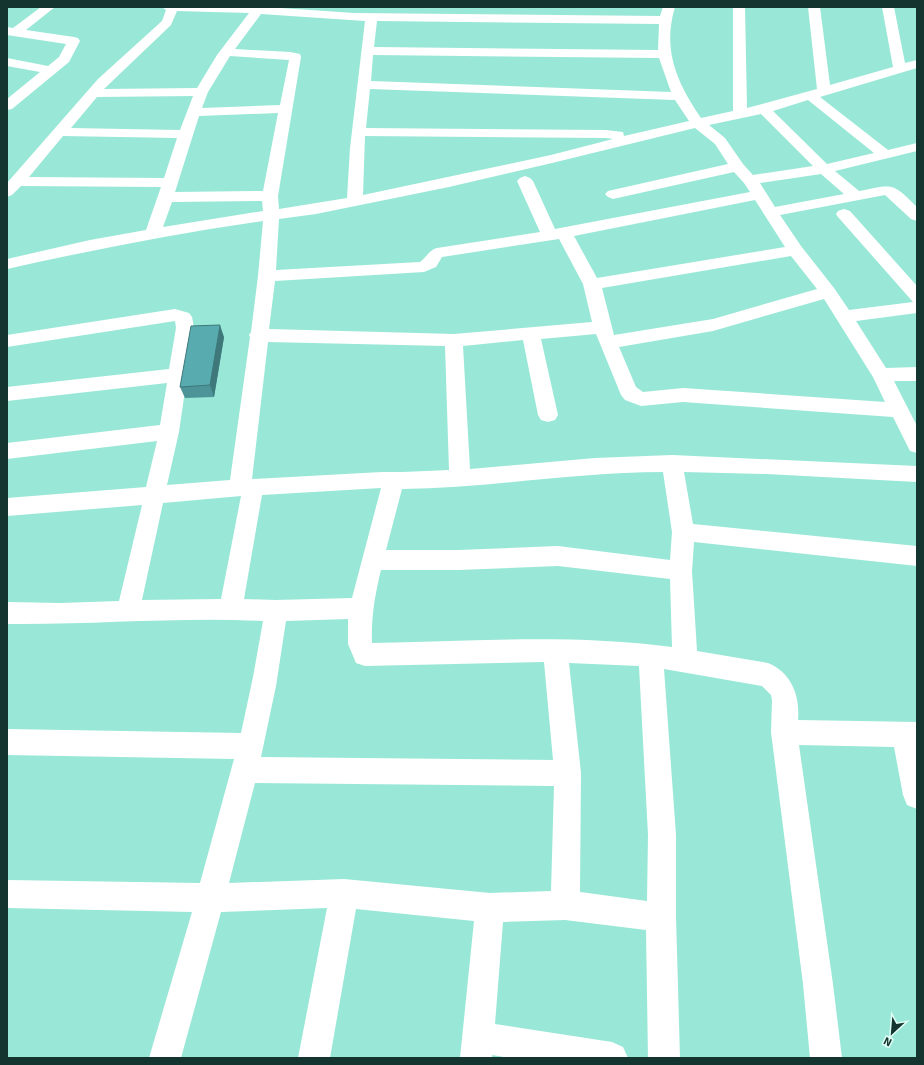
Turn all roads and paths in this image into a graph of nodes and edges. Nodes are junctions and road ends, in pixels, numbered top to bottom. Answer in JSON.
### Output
{"nodes":[{"id":1,"x":49,"y":7,"type":"edge"},
{"id":2,"x":168,"y":7,"type":"edge"},
{"id":3,"x":172,"y":7,"type":"edge"},
{"id":4,"x":563,"y":7,"type":"edge"},
{"id":5,"x":669,"y":7,"type":"edge"},
{"id":6,"x":739,"y":7,"type":"edge"},
{"id":7,"x":814,"y":7,"type":"edge"},
{"id":8,"x":888,"y":7,"type":"edge"},
{"id":9,"x":258,"y":9,"type":"edge"},
{"id":10,"x":357,"y":12,"type":"edge"},
{"id":11,"x":600,"y":13,"type":"edge"},
{"id":12,"x":371,"y":17,"type":"junction"},
{"id":13,"x":568,"y":19,"type":"junction"},
{"id":14,"x":665,"y":20,"type":"junction"},
{"id":15,"x":12,"y":31,"type":"edge"},
{"id":16,"x":367,"y":51,"type":"junction"},
{"id":17,"x":227,"y":52,"type":"junction"},
{"id":18,"x":664,"y":54,"type":"junction"},
{"id":19,"x":7,"y":62,"type":"edge"},
{"id":20,"x":912,"y":67,"type":"edge"},
{"id":21,"x":49,"y":70,"type":"junction"},
{"id":22,"x":364,"y":85,"type":"junction"},
{"id":23,"x":201,"y":92,"type":"junction"},
{"id":24,"x":94,"y":93,"type":"junction"},
{"id":25,"x":818,"y":94,"type":"junction"},
{"id":26,"x":679,"y":96,"type":"junction"},
{"id":27,"x":7,"y":106,"type":"edge"},
{"id":28,"x":285,"y":109,"type":"junction"},
{"id":29,"x":764,"y":109,"type":"junction"},
{"id":30,"x":194,"y":112,"type":"junction"},
{"id":31,"x":740,"y":114,"type":"junction"},
{"id":32,"x":698,"y":123,"type":"junction"},
{"id":33,"x":61,"y":132,"type":"junction"},
{"id":34,"x":359,"y":132,"type":"junction"},
{"id":35,"x":185,"y":134,"type":"junction"},
{"id":36,"x":633,"y":138,"type":"junction"},
{"id":37,"x":916,"y":148,"type":"edge"},
{"id":38,"x":884,"y":154,"type":"junction"},
{"id":39,"x":737,"y":168,"type":"junction"},
{"id":40,"x":824,"y":169,"type":"junction"},
{"id":41,"x":18,"y":181,"type":"junction"},
{"id":42,"x":525,"y":181,"type":"dead end"},
{"id":43,"x":754,"y":187,"type":"junction"},
{"id":44,"x":168,"y":190,"type":"junction"},
{"id":45,"x":7,"y":192,"type":"edge"},
{"id":46,"x":613,"y":194,"type":"dead end"},
{"id":47,"x":855,"y":195,"type":"junction"},
{"id":48,"x":270,"y":196,"type":"junction"},
{"id":49,"x":355,"y":201,"type":"junction"},
{"id":50,"x":771,"y":212,"type":"junction"},
{"id":51,"x":844,"y":214,"type":"dead end"},
{"id":52,"x":270,"y":215,"type":"junction"},
{"id":53,"x":917,"y":216,"type":"edge"},
{"id":54,"x":154,"y":234,"type":"junction"},
{"id":55,"x":557,"y":234,"type":"junction"},
{"id":56,"x":795,"y":250,"type":"junction"},
{"id":57,"x":7,"y":264,"type":"edge"},
{"id":58,"x":267,"y":276,"type":"junction"},
{"id":59,"x":592,"y":284,"type":"junction"},
{"id":60,"x":828,"y":292,"type":"junction"},
{"id":61,"x":917,"y":297,"type":"edge"},
{"id":62,"x":917,"y":308,"type":"edge"},
{"id":63,"x":844,"y":317,"type":"junction"},
{"id":64,"x":531,"y":333,"type":"junction"},
{"id":65,"x":605,"y":334,"type":"junction"},
{"id":66,"x":258,"y":335,"type":"junction"},
{"id":67,"x":7,"y":340,"type":"edge"},
{"id":68,"x":454,"y":340,"type":"junction"},
{"id":69,"x":917,"y":374,"type":"edge"},
{"id":70,"x":178,"y":375,"type":"junction"},
{"id":71,"x":881,"y":375,"type":"junction"},
{"id":72,"x":7,"y":394,"type":"edge"},
{"id":73,"x":899,"y":410,"type":"junction"},
{"id":74,"x":548,"y":415,"type":"dead end"},
{"id":75,"x":169,"y":432,"type":"junction"},
{"id":76,"x":917,"y":445,"type":"edge"},
{"id":77,"x":7,"y":451,"type":"edge"},
{"id":78,"x":672,"y":463,"type":"junction"},
{"id":79,"x":917,"y":474,"type":"edge"},
{"id":80,"x":460,"y":478,"type":"junction"},
{"id":81,"x":393,"y":481,"type":"junction"},
{"id":82,"x":247,"y":488,"type":"junction"},
{"id":83,"x":153,"y":496,"type":"junction"},
{"id":84,"x":7,"y":507,"type":"edge"},
{"id":85,"x":683,"y":532,"type":"junction"},
{"id":86,"x":917,"y":556,"type":"edge"},
{"id":87,"x":372,"y":560,"type":"junction"},
{"id":88,"x":681,"y":571,"type":"junction"},
{"id":89,"x":362,"y":608,"type":"junction"},
{"id":90,"x":231,"y":609,"type":"junction"},
{"id":91,"x":128,"y":611,"type":"junction"},
{"id":92,"x":276,"y":611,"type":"junction"},
{"id":93,"x":7,"y":613,"type":"edge"},
{"id":94,"x":555,"y":651,"type":"junction"},
{"id":95,"x":651,"y":656,"type":"junction"},
{"id":96,"x":685,"y":660,"type":"junction"},
{"id":97,"x":784,"y":732,"type":"junction"},
{"id":98,"x":910,"y":735,"type":"edge"},
{"id":99,"x":7,"y":742,"type":"edge"},
{"id":100,"x":247,"y":758,"type":"junction"},
{"id":101,"x":568,"y":773,"type":"junction"},
{"id":102,"x":917,"y":796,"type":"edge"},
{"id":103,"x":344,"y":893,"type":"junction"},
{"id":104,"x":7,"y":894,"type":"edge"},
{"id":105,"x":211,"y":898,"type":"junction"},
{"id":106,"x":565,"y":905,"type":"junction"},
{"id":107,"x":490,"y":908,"type":"junction"},
{"id":108,"x":661,"y":917,"type":"junction"},
{"id":109,"x":477,"y":1047,"type":"edge"},
{"id":110,"x":165,"y":1058,"type":"edge"},
{"id":111,"x":314,"y":1058,"type":"edge"},
{"id":112,"x":612,"y":1058,"type":"edge"},
{"id":113,"x":664,"y":1058,"type":"edge"},
{"id":114,"x":826,"y":1058,"type":"edge"}],
"edges":[{"from":1,"to":15,"type":"street"},
{"from":2,"to":3,"type":"street"},
{"from":3,"to":9,"type":"street"},
{"from":3,"to":24,"type":"street"},
{"from":4,"to":13,"type":"street"},
{"from":5,"to":14,"type":"street"},
{"from":6,"to":31,"type":"street"},
{"from":7,"to":25,"type":"street"},
{"from":8,"to":20,"type":"street"},
{"from":9,"to":10,"type":"street"},
{"from":9,"to":17,"type":"street"},
{"from":10,"to":12,"type":"street"},
{"from":11,"to":13,"type":"street"},
{"from":11,"to":14,"type":"street"},
{"from":12,"to":13,"type":"street"},
{"from":12,"to":16,"type":"street"},
{"from":14,"to":18,"type":"street"},
{"from":15,"to":21,"type":"street"},
{"from":16,"to":18,"type":"street"},
{"from":16,"to":22,"type":"street"},
{"from":17,"to":23,"type":"street"},
{"from":17,"to":28,"type":"street"},
{"from":18,"to":26,"type":"street"},
{"from":19,"to":21,"type":"street"},
{"from":20,"to":25,"type":"street"},
{"from":21,"to":27,"type":"street"},
{"from":22,"to":26,"type":"street"},
{"from":22,"to":34,"type":"street"},
{"from":23,"to":24,"type":"street"},
{"from":23,"to":30,"type":"street"},
{"from":24,"to":33,"type":"street"},
{"from":25,"to":29,"type":"street"},
{"from":25,"to":38,"type":"street"},
{"from":26,"to":32,"type":"street"},
{"from":28,"to":30,"type":"street"},
{"from":28,"to":48,"type":"street"},
{"from":29,"to":31,"type":"street"},
{"from":29,"to":40,"type":"street"},
{"from":30,"to":35,"type":"street"},
{"from":31,"to":32,"type":"street"},
{"from":32,"to":36,"type":"street"},
{"from":32,"to":39,"type":"street"},
{"from":33,"to":35,"type":"street"},
{"from":33,"to":41,"type":"street"},
{"from":34,"to":36,"type":"street"},
{"from":34,"to":49,"type":"street"},
{"from":35,"to":44,"type":"street"},
{"from":36,"to":49,"type":"street"},
{"from":37,"to":38,"type":"street"},
{"from":38,"to":40,"type":"street"},
{"from":39,"to":43,"type":"street"},
{"from":39,"to":46,"type":"street"},
{"from":40,"to":43,"type":"street"},
{"from":40,"to":47,"type":"street"},
{"from":41,"to":44,"type":"street"},
{"from":41,"to":45,"type":"street"},
{"from":42,"to":55,"type":"street"},
{"from":43,"to":50,"type":"street"},
{"from":43,"to":55,"type":"street"},
{"from":44,"to":48,"type":"street"},
{"from":44,"to":54,"type":"street"},
{"from":47,"to":50,"type":"street"},
{"from":47,"to":53,"type":"street"},
{"from":48,"to":52,"type":"street"},
{"from":49,"to":52,"type":"street"},
{"from":50,"to":56,"type":"street"},
{"from":51,"to":61,"type":"street"},
{"from":52,"to":54,"type":"street"},
{"from":52,"to":58,"type":"street"},
{"from":54,"to":57,"type":"street"},
{"from":55,"to":58,"type":"street"},
{"from":55,"to":59,"type":"street"},
{"from":56,"to":59,"type":"street"},
{"from":56,"to":60,"type":"street"},
{"from":58,"to":66,"type":"street"},
{"from":59,"to":65,"type":"street"},
{"from":60,"to":63,"type":"street"},
{"from":60,"to":65,"type":"street"},
{"from":62,"to":63,"type":"street"},
{"from":63,"to":71,"type":"street"},
{"from":64,"to":65,"type":"street"},
{"from":64,"to":68,"type":"street"},
{"from":64,"to":74,"type":"street"},
{"from":65,"to":73,"type":"street"},
{"from":66,"to":68,"type":"street"},
{"from":66,"to":82,"type":"street"},
{"from":67,"to":70,"type":"street"},
{"from":68,"to":80,"type":"street"},
{"from":69,"to":71,"type":"street"},
{"from":70,"to":72,"type":"street"},
{"from":70,"to":75,"type":"street"},
{"from":71,"to":73,"type":"street"},
{"from":73,"to":76,"type":"street"},
{"from":75,"to":77,"type":"street"},
{"from":75,"to":83,"type":"street"},
{"from":78,"to":79,"type":"street"},
{"from":78,"to":80,"type":"street"},
{"from":78,"to":85,"type":"street"},
{"from":80,"to":81,"type":"street"},
{"from":81,"to":82,"type":"street"},
{"from":81,"to":87,"type":"street"},
{"from":82,"to":83,"type":"street"},
{"from":82,"to":90,"type":"street"},
{"from":83,"to":84,"type":"street"},
{"from":83,"to":91,"type":"street"},
{"from":85,"to":86,"type":"street"},
{"from":85,"to":88,"type":"street"},
{"from":87,"to":88,"type":"street"},
{"from":87,"to":89,"type":"street"},
{"from":88,"to":96,"type":"street"},
{"from":89,"to":92,"type":"street"},
{"from":89,"to":94,"type":"street"},
{"from":90,"to":91,"type":"street"},
{"from":90,"to":92,"type":"street"},
{"from":91,"to":93,"type":"street"},
{"from":92,"to":100,"type":"street"},
{"from":94,"to":95,"type":"street"},
{"from":94,"to":101,"type":"street"},
{"from":95,"to":96,"type":"street"},
{"from":95,"to":108,"type":"street"},
{"from":96,"to":97,"type":"street"},
{"from":97,"to":98,"type":"street"},
{"from":97,"to":114,"type":"street"},
{"from":98,"to":102,"type":"street"},
{"from":99,"to":100,"type":"street"},
{"from":100,"to":101,"type":"street"},
{"from":100,"to":105,"type":"street"},
{"from":101,"to":106,"type":"street"},
{"from":103,"to":105,"type":"street"},
{"from":103,"to":107,"type":"street"},
{"from":103,"to":111,"type":"street"},
{"from":104,"to":105,"type":"street"},
{"from":105,"to":110,"type":"street"},
{"from":106,"to":107,"type":"street"},
{"from":106,"to":108,"type":"street"},
{"from":107,"to":109,"type":"street"},
{"from":108,"to":113,"type":"street"},
{"from":109,"to":112,"type":"street"}]}
